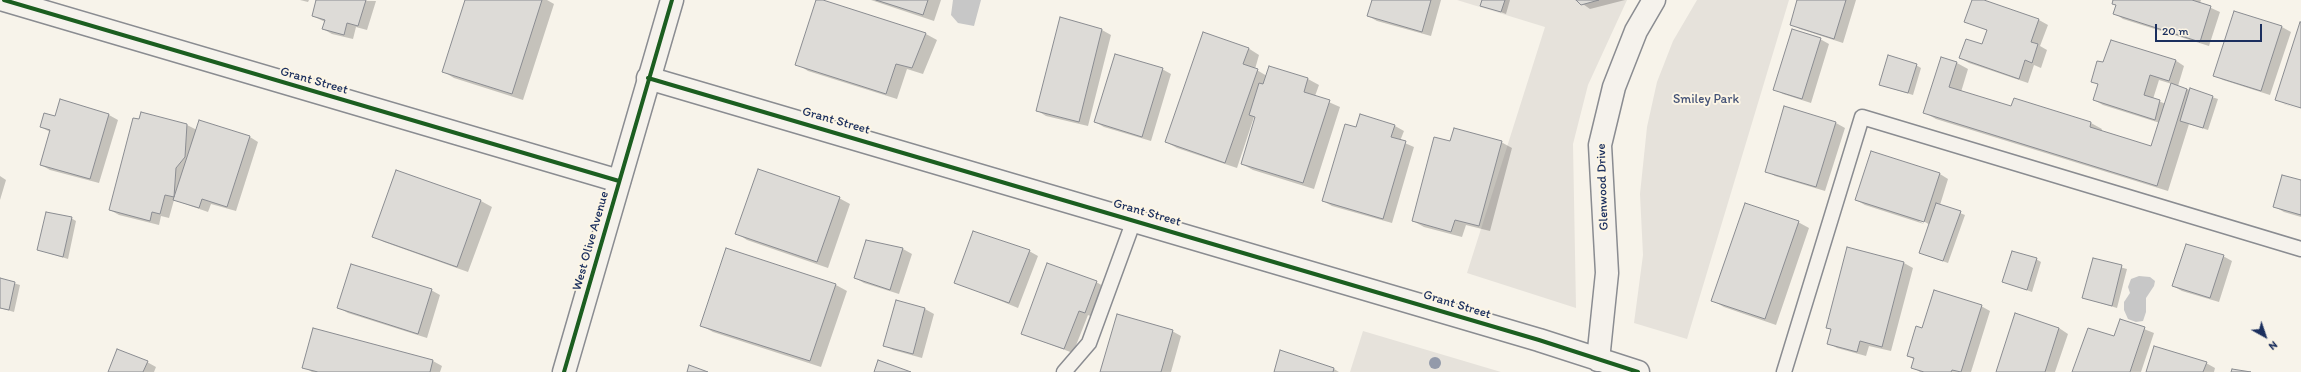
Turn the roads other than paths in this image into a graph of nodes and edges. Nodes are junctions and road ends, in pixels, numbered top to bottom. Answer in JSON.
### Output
{"nodes":[{"id":1,"x":4,"y":0,"type":"edge"},
{"id":2,"x":672,"y":0,"type":"edge"},
{"id":3,"x":1654,"y":0,"type":"edge"},
{"id":4,"x":648,"y":78,"type":"junction"},
{"id":5,"x":619,"y":181,"type":"junction"},
{"id":6,"x":1134,"y":220,"type":"junction"},
{"id":7,"x":2301,"y":249,"type":"edge"},
{"id":8,"x":1598,"y":360,"type":"junction"},
{"id":9,"x":564,"y":372,"type":"edge"},
{"id":10,"x":1064,"y":372,"type":"edge"},
{"id":11,"x":1638,"y":372,"type":"edge"},
{"id":12,"x":1784,"y":372,"type":"edge"}],
"edges":[{"from":1,"to":5,"type":"street","name":"Grant Street"},
{"from":2,"to":4,"type":"street","name":"West Olive Avenue"},
{"from":3,"to":8,"type":"street","name":"Glenwood Drive"},
{"from":4,"to":5,"type":"street","name":"West Olive Avenue"},
{"from":4,"to":6,"type":"street","name":"Grant Street"},
{"from":5,"to":9,"type":"street","name":"West Olive Avenue"},
{"from":6,"to":8,"type":"street","name":"Grant Street"},
{"from":6,"to":10,"type":"lane"},
{"from":7,"to":12,"type":"lane"},
{"from":8,"to":11,"type":"street","name":"Grant Street"}]}
